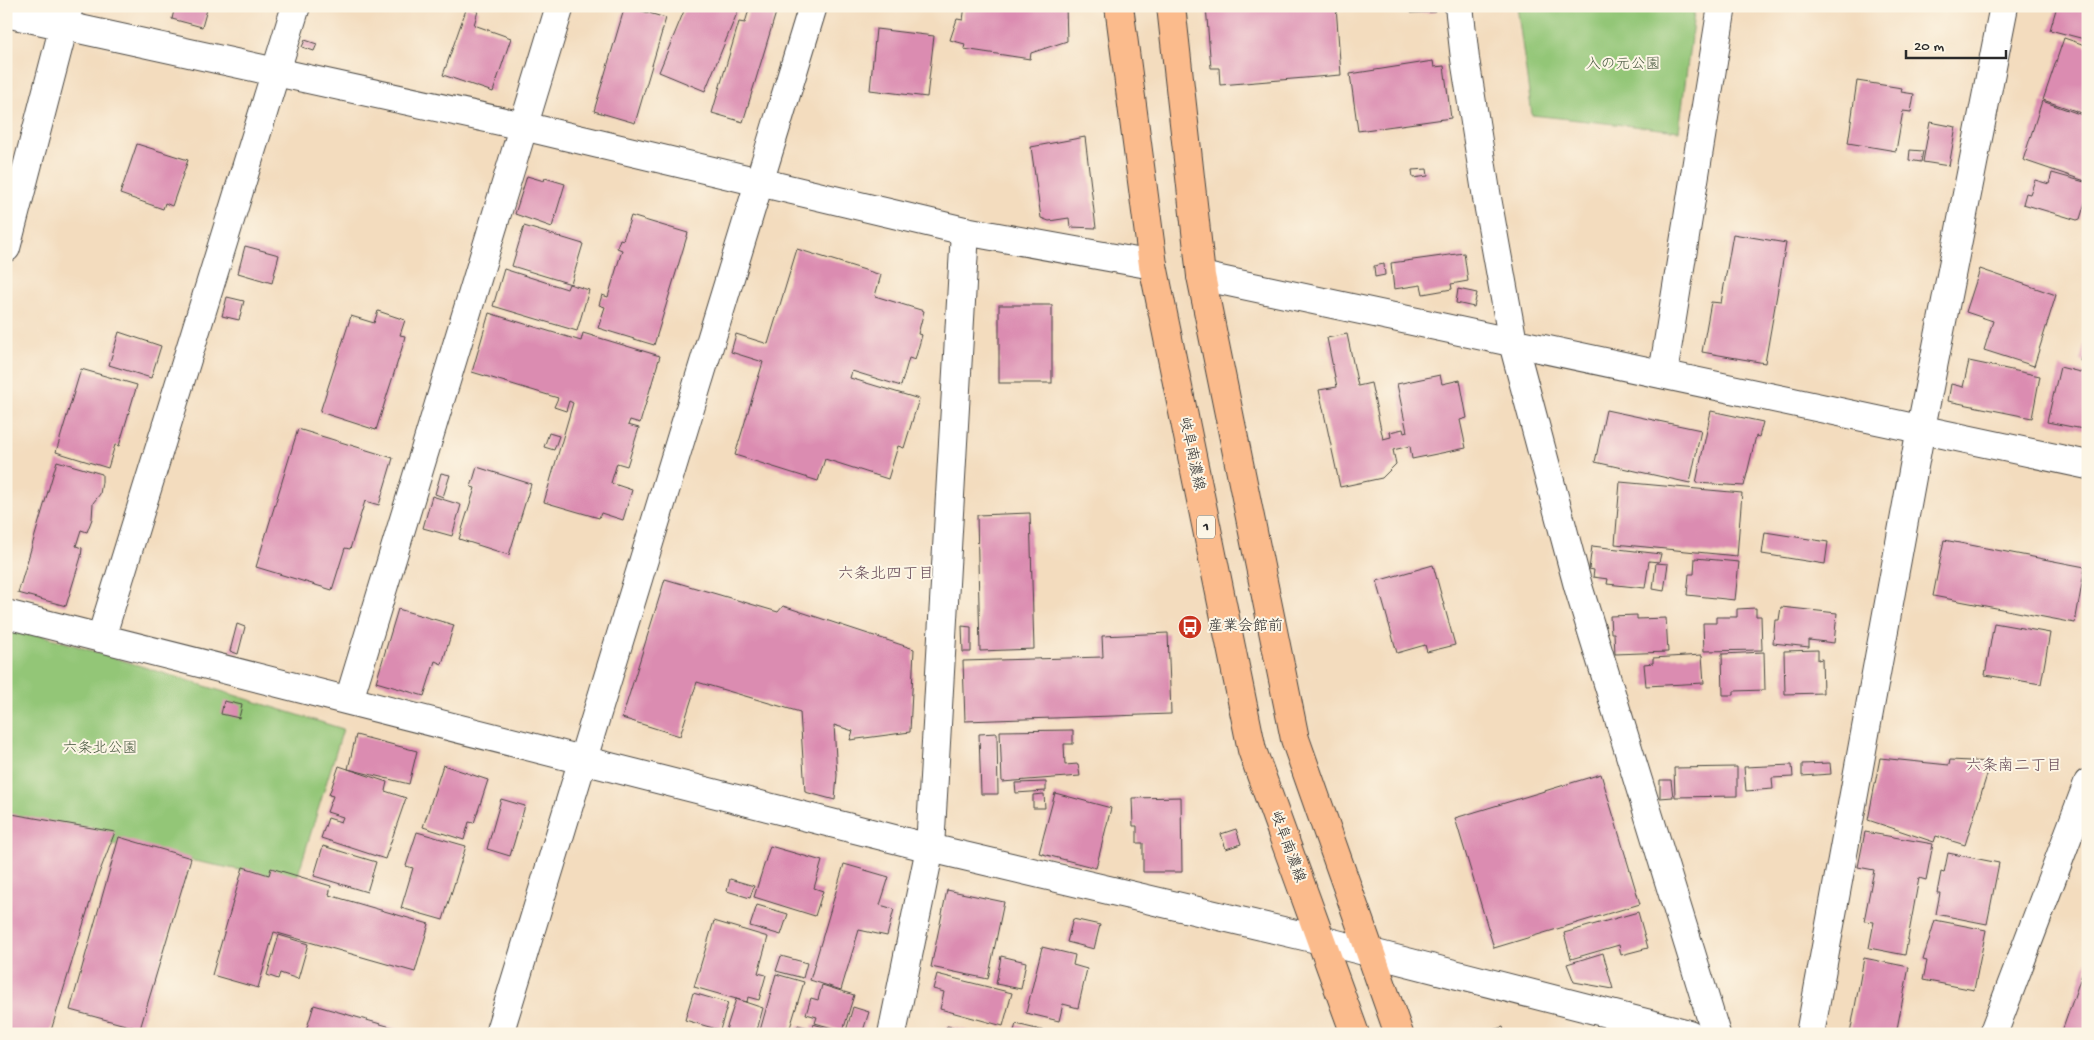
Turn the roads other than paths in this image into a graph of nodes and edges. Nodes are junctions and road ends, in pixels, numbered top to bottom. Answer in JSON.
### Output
{"nodes":[{"id":1,"x":296,"y":6,"type":"edge"},
{"id":2,"x":560,"y":6,"type":"edge"},
{"id":3,"x":813,"y":6,"type":"edge"},
{"id":4,"x":1119,"y":6,"type":"edge"},
{"id":5,"x":1172,"y":6,"type":"edge"},
{"id":6,"x":1459,"y":6,"type":"edge"},
{"id":7,"x":1722,"y":6,"type":"edge"},
{"id":8,"x":2004,"y":6,"type":"edge"},
{"id":9,"x":6,"y":12,"type":"edge"},
{"id":10,"x":67,"y":16,"type":"edge"},
{"id":11,"x":276,"y":72,"type":"junction"},
{"id":12,"x":523,"y":126,"type":"junction"},
{"id":13,"x":758,"y":182,"type":"junction"},
{"id":14,"x":965,"y":230,"type":"junction"},
{"id":15,"x":6,"y":248,"type":"edge"},
{"id":16,"x":1152,"y":265,"type":"junction"},
{"id":17,"x":1201,"y":276,"type":"junction"},
{"id":18,"x":1513,"y":343,"type":"junction"},
{"id":19,"x":1663,"y":374,"type":"junction"},
{"id":20,"x":1921,"y":428,"type":"junction"},
{"id":21,"x":2088,"y":465,"type":"edge"},
{"id":22,"x":6,"y":614,"type":"edge"},
{"id":23,"x":101,"y":638,"type":"junction"},
{"id":24,"x":349,"y":700,"type":"junction"},
{"id":25,"x":583,"y":760,"type":"junction"},
{"id":26,"x":2088,"y":783,"type":"edge"},
{"id":27,"x":930,"y":848,"type":"junction"},
{"id":28,"x":1321,"y":940,"type":"junction"},
{"id":29,"x":1370,"y":953,"type":"junction"},
{"id":30,"x":499,"y":1034,"type":"edge"},
{"id":31,"x":892,"y":1034,"type":"edge"},
{"id":32,"x":1355,"y":1034,"type":"edge"},
{"id":33,"x":1399,"y":1034,"type":"edge"},
{"id":34,"x":1690,"y":1034,"type":"edge"},
{"id":35,"x":1716,"y":1034,"type":"edge"},
{"id":36,"x":1810,"y":1034,"type":"edge"},
{"id":37,"x":1993,"y":1034,"type":"edge"}],
"edges":[{"from":1,"to":11,"type":"street"},
{"from":2,"to":12,"type":"street"},
{"from":3,"to":13,"type":"street"},
{"from":4,"to":16,"type":"main road","name":"岐阜南濃線","number":"1"},
{"from":5,"to":17,"type":"main road"},
{"from":6,"to":18,"type":"street"},
{"from":7,"to":19,"type":"street"},
{"from":8,"to":20,"type":"street"},
{"from":9,"to":10,"type":"street"},
{"from":10,"to":11,"type":"street"},
{"from":10,"to":15,"type":"street"},
{"from":11,"to":12,"type":"street"},
{"from":11,"to":23,"type":"street"},
{"from":12,"to":13,"type":"street"},
{"from":12,"to":24,"type":"street"},
{"from":13,"to":14,"type":"street"},
{"from":13,"to":25,"type":"street"},
{"from":14,"to":16,"type":"street"},
{"from":14,"to":27,"type":"street"},
{"from":16,"to":28,"type":"main road","name":"岐阜南濃線","number":"1"},
{"from":17,"to":18,"type":"street"},
{"from":17,"to":29,"type":"main road"},
{"from":18,"to":19,"type":"street"},
{"from":18,"to":35,"type":"street"},
{"from":19,"to":20,"type":"street"},
{"from":20,"to":21,"type":"street"},
{"from":20,"to":36,"type":"street"},
{"from":22,"to":23,"type":"street"},
{"from":23,"to":24,"type":"street"},
{"from":24,"to":25,"type":"street"},
{"from":25,"to":27,"type":"street"},
{"from":25,"to":30,"type":"street"},
{"from":26,"to":37,"type":"street"},
{"from":27,"to":28,"type":"street"},
{"from":27,"to":31,"type":"street"},
{"from":28,"to":29,"type":"street"},
{"from":28,"to":32,"type":"main road","name":"岐阜南濃線","number":"1"},
{"from":29,"to":33,"type":"main road"},
{"from":29,"to":34,"type":"street"}]}
